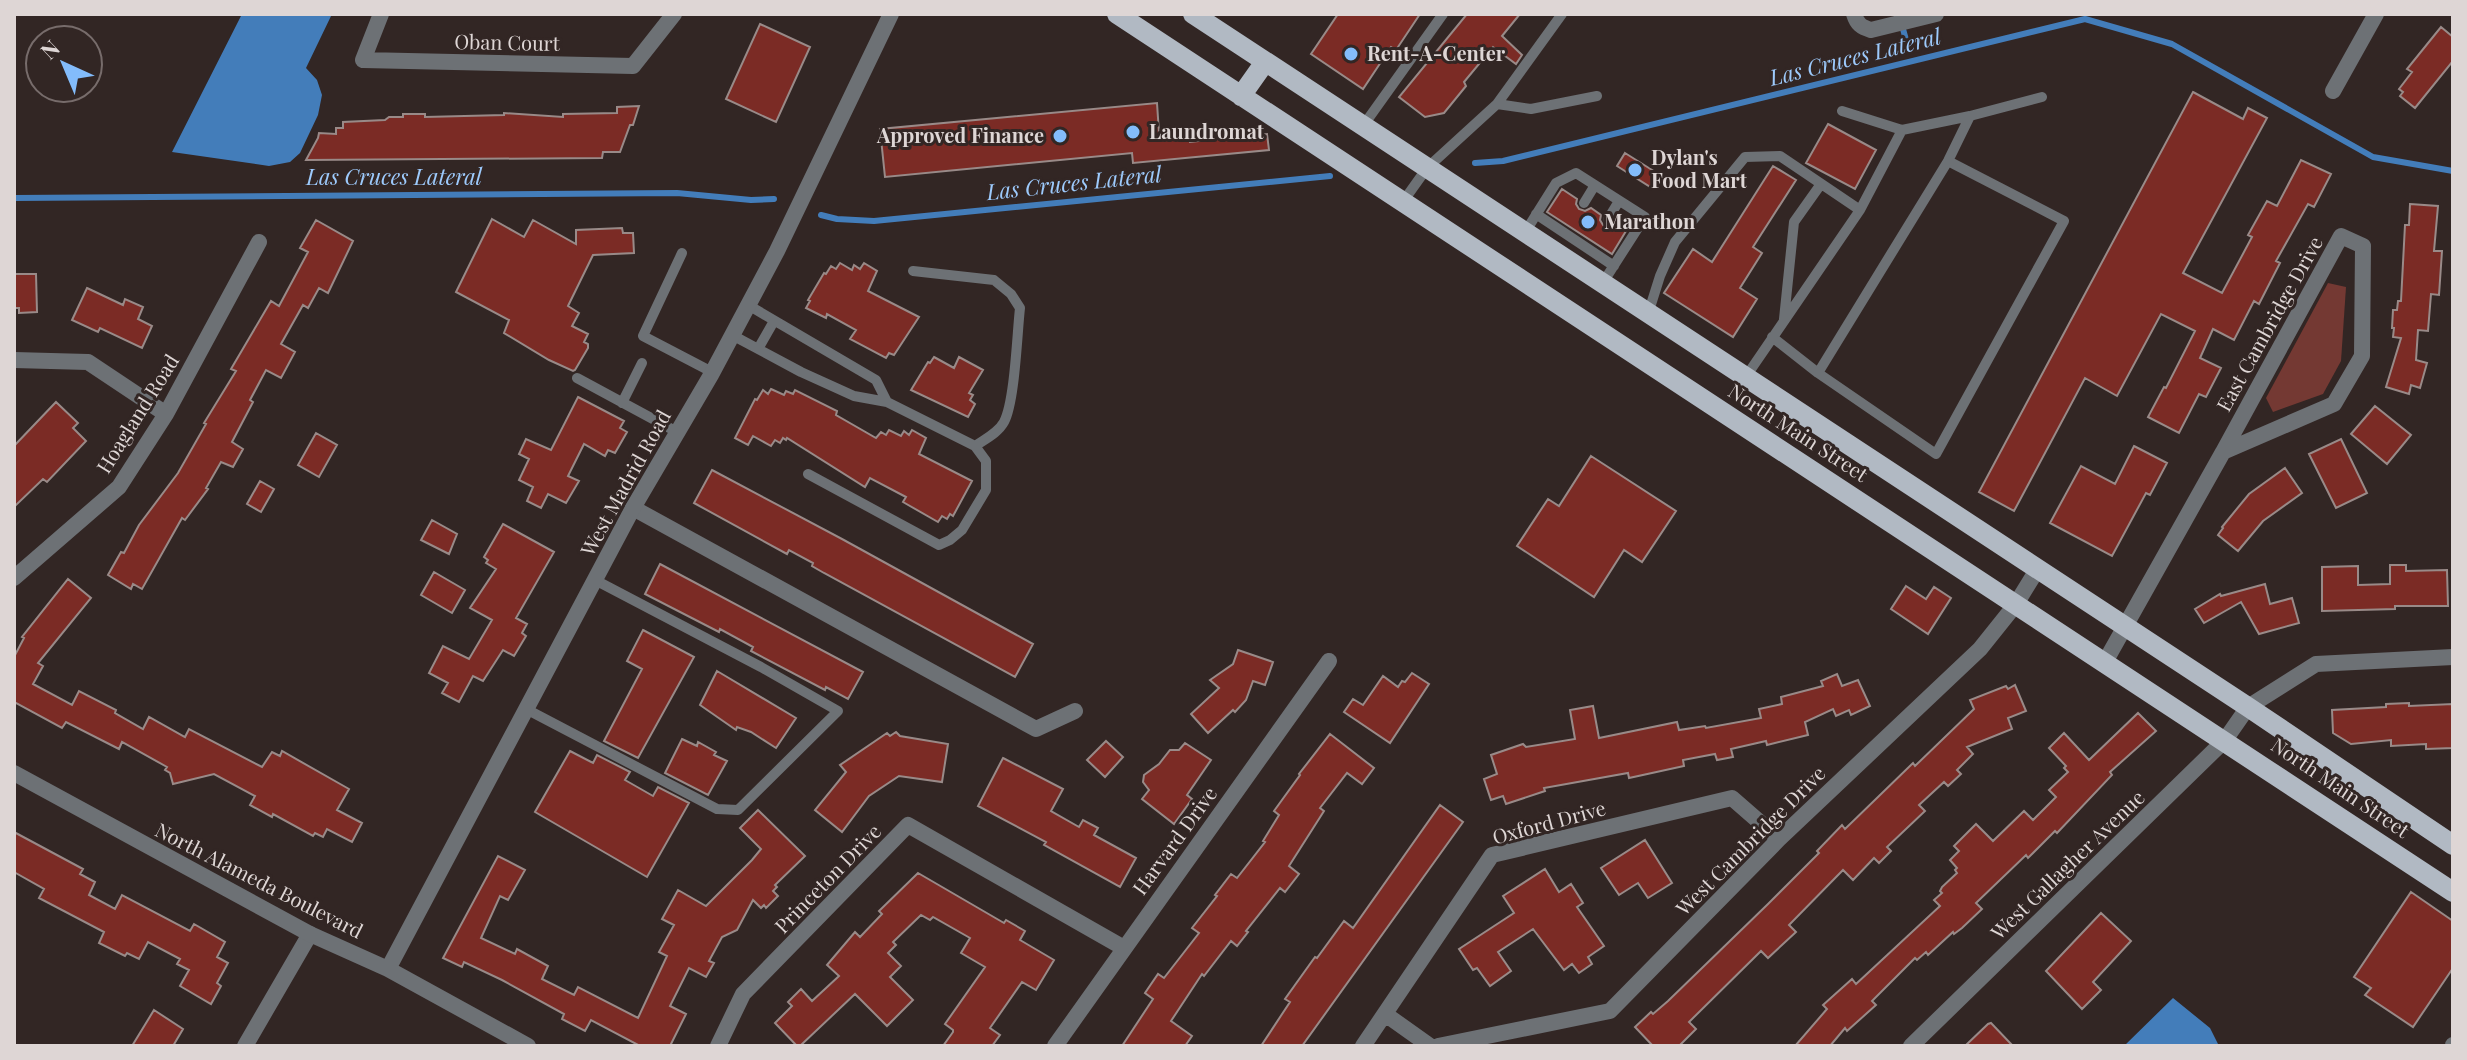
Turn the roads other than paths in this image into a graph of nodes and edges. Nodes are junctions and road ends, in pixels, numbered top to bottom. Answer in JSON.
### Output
{"nodes":[{"id":1,"x":381,"y":14,"type":"edge"},
{"id":2,"x":674,"y":14,"type":"edge"},
{"id":3,"x":891,"y":14,"type":"edge"},
{"id":4,"x":1117,"y":14,"type":"edge"},
{"id":5,"x":1193,"y":14,"type":"edge"},
{"id":6,"x":1443,"y":14,"type":"edge"},
{"id":7,"x":1562,"y":14,"type":"edge"},
{"id":8,"x":1854,"y":14,"type":"edge"},
{"id":9,"x":2376,"y":14,"type":"edge"},
{"id":10,"x":1924,"y":15,"type":"edge"},
{"id":11,"x":1265,"y":62,"type":"junction"},
{"id":12,"x":2333,"y":91,"type":"dead end"},
{"id":13,"x":1241,"y":96,"type":"junction"},
{"id":14,"x":1597,"y":96,"type":"dead end"},
{"id":15,"x":2042,"y":97,"type":"dead end"},
{"id":16,"x":1497,"y":104,"type":"junction"},
{"id":17,"x":1842,"y":111,"type":"dead end"},
{"id":18,"x":1970,"y":116,"type":"junction"},
{"id":19,"x":1363,"y":126,"type":"junction"},
{"id":20,"x":1902,"y":130,"type":"junction"},
{"id":21,"x":1948,"y":161,"type":"junction"},
{"id":22,"x":1427,"y":168,"type":"junction"},
{"id":23,"x":1821,"y":184,"type":"junction"},
{"id":24,"x":1595,"y":185,"type":"junction"},
{"id":25,"x":1619,"y":201,"type":"junction"},
{"id":26,"x":1402,"y":203,"type":"junction"},
{"id":27,"x":1584,"y":203,"type":"dead end"},
{"id":28,"x":1860,"y":210,"type":"junction"},
{"id":29,"x":1536,"y":214,"type":"junction"},
{"id":30,"x":1608,"y":219,"type":"dead end"},
{"id":31,"x":1524,"y":234,"type":"junction"},
{"id":32,"x":259,"y":242,"type":"dead end"},
{"id":33,"x":682,"y":253,"type":"dead end"},
{"id":34,"x":1614,"y":266,"type":"junction"},
{"id":35,"x":913,"y":271,"type":"dead end"},
{"id":36,"x":1602,"y":284,"type":"junction"},
{"id":37,"x":748,"y":305,"type":"junction"},
{"id":38,"x":1648,"y":314,"type":"junction"},
{"id":39,"x":774,"y":321,"type":"junction"},
{"id":40,"x":1783,"y":321,"type":"junction"},
{"id":41,"x":732,"y":335,"type":"junction"},
{"id":42,"x":1772,"y":337,"type":"junction"},
{"id":43,"x":758,"y":349,"type":"junction"},
{"id":44,"x":14,"y":360,"type":"edge"},
{"id":45,"x":642,"y":363,"type":"dead end"},
{"id":46,"x":712,"y":372,"type":"junction"},
{"id":47,"x":1818,"y":373,"type":"junction"},
{"id":48,"x":577,"y":378,"type":"dead end"},
{"id":49,"x":1745,"y":378,"type":"junction"},
{"id":50,"x":887,"y":402,"type":"junction"},
{"id":51,"x":622,"y":403,"type":"junction"},
{"id":52,"x":166,"y":414,"type":"junction"},
{"id":53,"x":677,"y":432,"type":"junction"},
{"id":54,"x":975,"y":446,"type":"junction"},
{"id":55,"x":2223,"y":452,"type":"junction"},
{"id":56,"x":808,"y":474,"type":"dead end"},
{"id":57,"x":633,"y":508,"type":"junction"},
{"id":58,"x":2037,"y":570,"type":"junction"},
{"id":59,"x":14,"y":578,"type":"edge"},
{"id":60,"x":595,"y":580,"type":"junction"},
{"id":61,"x":2016,"y":604,"type":"junction"},
{"id":62,"x":2126,"y":628,"type":"junction"},
{"id":63,"x":2453,"y":657,"type":"edge"},
{"id":64,"x":1329,"y":661,"type":"dead end"},
{"id":65,"x":2105,"y":662,"type":"junction"},
{"id":66,"x":2248,"y":707,"type":"junction"},
{"id":67,"x":526,"y":709,"type":"junction"},
{"id":68,"x":1075,"y":711,"type":"dead end"},
{"id":69,"x":2225,"y":740,"type":"junction"},
{"id":70,"x":14,"y":773,"type":"edge"},
{"id":71,"x":1779,"y":839,"type":"junction"},
{"id":72,"x":2453,"y":845,"type":"edge"},
{"id":73,"x":2453,"y":892,"type":"edge"},
{"id":74,"x":310,"y":934,"type":"junction"},
{"id":75,"x":1124,"y":948,"type":"junction"},
{"id":76,"x":388,"y":969,"type":"junction"},
{"id":77,"x":1385,"y":1014,"type":"junction"},
{"id":78,"x":245,"y":1046,"type":"edge"},
{"id":79,"x":528,"y":1046,"type":"edge"},
{"id":80,"x":718,"y":1046,"type":"edge"},
{"id":81,"x":1055,"y":1046,"type":"edge"},
{"id":82,"x":1363,"y":1046,"type":"edge"},
{"id":83,"x":1430,"y":1046,"type":"edge"},
{"id":84,"x":1438,"y":1046,"type":"edge"},
{"id":85,"x":1911,"y":1046,"type":"edge"}],
"edges":[{"from":1,"to":2,"type":"street","name":"Oban Court"},
{"from":3,"to":37,"type":"street","name":"West Madrid Road"},
{"from":4,"to":13,"type":"main road","name":"North Main Street"},
{"from":5,"to":11,"type":"main road","name":"North Main Street"},
{"from":6,"to":19,"type":"lane"},
{"from":7,"to":16,"type":"lane"},
{"from":8,"to":10,"type":"street"},
{"from":9,"to":12,"type":"street"},
{"from":11,"to":13,"type":"main road"},
{"from":11,"to":19,"type":"main road","name":"North Main Street"},
{"from":13,"to":26,"type":"main road","name":"North Main Street"},
{"from":14,"to":16,"type":"lane"},
{"from":15,"to":18,"type":"lane"},
{"from":16,"to":22,"type":"lane"},
{"from":17,"to":20,"type":"lane"},
{"from":18,"to":20,"type":"lane"},
{"from":18,"to":21,"type":"lane"},
{"from":19,"to":22,"type":"main road","name":"North Main Street"},
{"from":20,"to":28,"type":"lane"},
{"from":21,"to":47,"type":"lane"},
{"from":21,"to":47,"type":"lane"},
{"from":22,"to":26,"type":"lane"},
{"from":22,"to":31,"type":"main road","name":"North Main Street"},
{"from":23,"to":28,"type":"lane"},
{"from":23,"to":38,"type":"lane"},
{"from":23,"to":40,"type":"lane"},
{"from":24,"to":25,"type":"lane"},
{"from":24,"to":27,"type":"lane"},
{"from":24,"to":29,"type":"lane"},
{"from":25,"to":30,"type":"lane"},
{"from":25,"to":34,"type":"lane"},
{"from":26,"to":61,"type":"main road","name":"North Main Street"},
{"from":28,"to":40,"type":"lane"},
{"from":29,"to":31,"type":"lane"},
{"from":29,"to":34,"type":"lane"},
{"from":31,"to":36,"type":"main road","name":"North Main Street"},
{"from":32,"to":52,"type":"street","name":"Hoagland Road"},
{"from":33,"to":46,"type":"lane"},
{"from":34,"to":36,"type":"lane"},
{"from":35,"to":54,"type":"lane"},
{"from":36,"to":38,"type":"main road","name":"North Main Street"},
{"from":37,"to":39,"type":"lane"},
{"from":37,"to":41,"type":"street","name":"West Madrid Road"},
{"from":38,"to":49,"type":"main road","name":"North Main Street"},
{"from":39,"to":43,"type":"lane"},
{"from":39,"to":50,"type":"lane"},
{"from":40,"to":42,"type":"lane"},
{"from":41,"to":43,"type":"lane"},
{"from":41,"to":46,"type":"street","name":"West Madrid Road"},
{"from":42,"to":47,"type":"lane"},
{"from":42,"to":49,"type":"lane"},
{"from":43,"to":50,"type":"lane"},
{"from":44,"to":52,"type":"street"},
{"from":45,"to":51,"type":"lane"},
{"from":46,"to":53,"type":"street","name":"West Madrid Road"},
{"from":48,"to":51,"type":"lane"},
{"from":49,"to":58,"type":"main road","name":"North Main Street"},
{"from":50,"to":54,"type":"lane"},
{"from":51,"to":53,"type":"lane"},
{"from":52,"to":59,"type":"street","name":"Hoagland Road"},
{"from":53,"to":57,"type":"street","name":"West Madrid Road"},
{"from":54,"to":56,"type":"lane"},
{"from":55,"to":55,"type":"street","name":"East Cambridge Drive"},
{"from":55,"to":62,"type":"street","name":"East Cambridge Drive"},
{"from":57,"to":60,"type":"street","name":"West Madrid Road"},
{"from":57,"to":68,"type":"street"},
{"from":58,"to":61,"type":"street","name":"West Cambridge Drive"},
{"from":58,"to":62,"type":"main road","name":"North Main Street"},
{"from":60,"to":67,"type":"street","name":"West Madrid Road"},
{"from":60,"to":67,"type":"lane"},
{"from":61,"to":65,"type":"main road","name":"North Main Street"},
{"from":61,"to":71,"type":"street","name":"West Cambridge Drive"},
{"from":62,"to":65,"type":"street","name":"East Cambridge Drive"},
{"from":62,"to":66,"type":"main road","name":"North Main Street"},
{"from":63,"to":66,"type":"street"},
{"from":64,"to":75,"type":"street","name":"Harvard Drive"},
{"from":65,"to":69,"type":"main road","name":"North Main Street"},
{"from":66,"to":69,"type":"street","name":"West Gallagher Avenue"},
{"from":66,"to":72,"type":"main road","name":"North Main Street"},
{"from":67,"to":76,"type":"street","name":"West Madrid Road"},
{"from":69,"to":73,"type":"main road","name":"North Main Street"},
{"from":69,"to":85,"type":"street","name":"West Gallagher Avenue"},
{"from":70,"to":74,"type":"street","name":"North Alameda Boulevard"},
{"from":71,"to":77,"type":"street","name":"Oxford Drive"},
{"from":71,"to":84,"type":"street","name":"West Cambridge Drive"},
{"from":74,"to":76,"type":"street","name":"North Alameda Boulevard"},
{"from":74,"to":78,"type":"street"},
{"from":75,"to":80,"type":"street","name":"Princeton Drive"},
{"from":75,"to":81,"type":"street","name":"Harvard Drive"},
{"from":76,"to":79,"type":"street","name":"North Alameda Boulevard"},
{"from":77,"to":82,"type":"street","name":"Oxford Drive"},
{"from":77,"to":83,"type":"street"}]}
